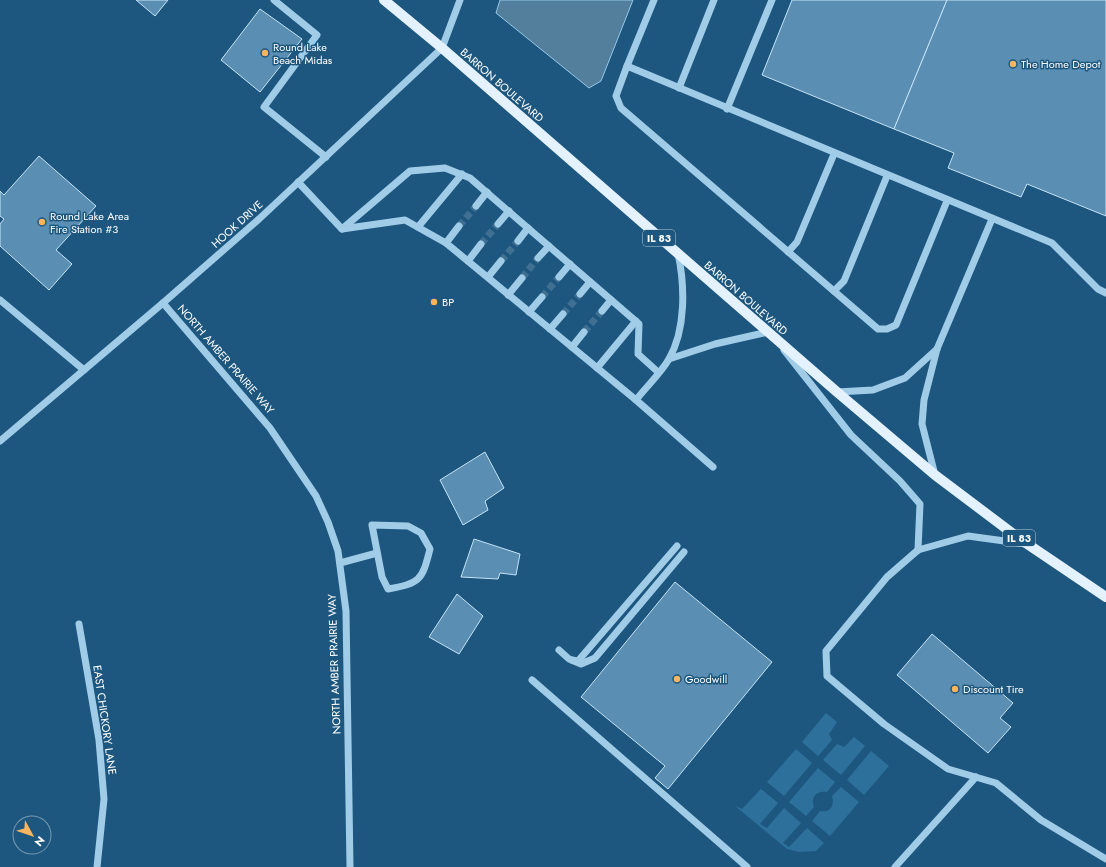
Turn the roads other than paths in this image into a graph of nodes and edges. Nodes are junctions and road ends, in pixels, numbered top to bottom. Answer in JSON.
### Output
{"nodes":[{"id":1,"x":274,"y":0,"type":"edge"},
{"id":2,"x":384,"y":0,"type":"edge"},
{"id":3,"x":460,"y":0,"type":"edge"},
{"id":4,"x":654,"y":0,"type":"edge"},
{"id":5,"x":714,"y":0,"type":"edge"},
{"id":6,"x":772,"y":0,"type":"edge"},
{"id":7,"x":442,"y":48,"type":"junction"},
{"id":8,"x":627,"y":66,"type":"junction"},
{"id":9,"x":679,"y":88,"type":"junction"},
{"id":10,"x":727,"y":108,"type":"junction"},
{"id":11,"x":834,"y":154,"type":"junction"},
{"id":12,"x":326,"y":157,"type":"junction"},
{"id":13,"x":462,"y":174,"type":"junction"},
{"id":14,"x":887,"y":176,"type":"junction"},
{"id":15,"x":298,"y":182,"type":"junction"},
{"id":16,"x":487,"y":192,"type":"junction"},
{"id":17,"x":947,"y":201,"type":"junction"},
{"id":18,"x":476,"y":206,"type":"tunnel mouth"},
{"id":19,"x":509,"y":211,"type":"junction"},
{"id":20,"x":992,"y":219,"type":"junction"},
{"id":21,"x":498,"y":224,"type":"tunnel mouth"},
{"id":22,"x":459,"y":226,"type":"tunnel mouth"},
{"id":23,"x":418,"y":227,"type":"junction"},
{"id":24,"x":528,"y":228,"type":"junction"},
{"id":25,"x":342,"y":229,"type":"junction"},
{"id":26,"x":518,"y":241,"type":"tunnel mouth"},
{"id":27,"x":446,"y":243,"type":"junction"},
{"id":28,"x":481,"y":244,"type":"tunnel mouth"},
{"id":29,"x":548,"y":246,"type":"junction"},
{"id":30,"x":788,"y":252,"type":"junction"},
{"id":31,"x":678,"y":254,"type":"junction"},
{"id":32,"x":538,"y":258,"type":"tunnel mouth"},
{"id":33,"x":468,"y":261,"type":"junction"},
{"id":34,"x":501,"y":261,"type":"tunnel mouth"},
{"id":35,"x":570,"y":264,"type":"junction"},
{"id":36,"x":559,"y":277,"type":"tunnel mouth"},
{"id":37,"x":488,"y":278,"type":"junction"},
{"id":38,"x":522,"y":278,"type":"tunnel mouth"},
{"id":39,"x":590,"y":282,"type":"junction"},
{"id":40,"x":834,"y":291,"type":"junction"},
{"id":41,"x":1106,"y":293,"type":"edge"},
{"id":42,"x":508,"y":294,"type":"junction"},
{"id":43,"x":580,"y":294,"type":"tunnel mouth"},
{"id":44,"x":542,"y":297,"type":"tunnel mouth"},
{"id":45,"x":0,"y":300,"type":"edge"},
{"id":46,"x":611,"y":300,"type":"junction"},
{"id":47,"x":163,"y":303,"type":"junction"},
{"id":48,"x":602,"y":311,"type":"tunnel mouth"},
{"id":49,"x":529,"y":312,"type":"junction"},
{"id":50,"x":563,"y":314,"type":"tunnel mouth"},
{"id":51,"x":636,"y":321,"type":"junction"},
{"id":52,"x":550,"y":329,"type":"junction"},
{"id":53,"x":584,"y":332,"type":"tunnel mouth"},
{"id":54,"x":771,"y":335,"type":"junction"},
{"id":55,"x":572,"y":347,"type":"junction"},
{"id":56,"x":937,"y":349,"type":"junction"},
{"id":57,"x":669,"y":359,"type":"junction"},
{"id":58,"x":597,"y":368,"type":"junction"},
{"id":59,"x":84,"y":370,"type":"junction"},
{"id":60,"x":658,"y":372,"type":"junction"},
{"id":61,"x":837,"y":392,"type":"junction"},
{"id":62,"x":636,"y":400,"type":"junction"},
{"id":63,"x":0,"y":441,"type":"edge"},
{"id":64,"x":713,"y":467,"type":"dead end"},
{"id":65,"x":935,"y":475,"type":"junction"},
{"id":66,"x":1028,"y":545,"type":"junction"},
{"id":67,"x":677,"y":546,"type":"dead end"},
{"id":68,"x":918,"y":550,"type":"junction"},
{"id":69,"x":684,"y":552,"type":"dead end"},
{"id":70,"x":377,"y":553,"type":"junction"},
{"id":71,"x":340,"y":563,"type":"junction"},
{"id":72,"x":1106,"y":597,"type":"edge"},
{"id":73,"x":79,"y":624,"type":"dead end"},
{"id":74,"x":559,"y":650,"type":"dead end"},
{"id":75,"x":569,"y":660,"type":"junction"},
{"id":76,"x":532,"y":680,"type":"dead end"},
{"id":77,"x":976,"y":777,"type":"junction"},
{"id":78,"x":1106,"y":859,"type":"edge"},
{"id":79,"x":97,"y":867,"type":"edge"},
{"id":80,"x":350,"y":867,"type":"edge"},
{"id":81,"x":747,"y":867,"type":"edge"},
{"id":82,"x":895,"y":867,"type":"edge"}],
"edges":[{"from":1,"to":12,"type":"street"},
{"from":2,"to":7,"type":"main road","name":"BARRON BOULEVARD","number":"IL 83"},
{"from":3,"to":7,"type":"street","name":"HOOK DRIVE"},
{"from":4,"to":8,"type":"street"},
{"from":5,"to":9,"type":"street"},
{"from":6,"to":10,"type":"street"},
{"from":7,"to":12,"type":"street","name":"HOOK DRIVE"},
{"from":7,"to":31,"type":"main road","name":"BARRON BOULEVARD","number":"IL 83"},
{"from":8,"to":9,"type":"street"},
{"from":8,"to":30,"type":"street"},
{"from":9,"to":10,"type":"street"},
{"from":10,"to":11,"type":"street"},
{"from":11,"to":14,"type":"street"},
{"from":11,"to":30,"type":"street"},
{"from":12,"to":15,"type":"street","name":"HOOK DRIVE"},
{"from":13,"to":16,"type":"street"},
{"from":13,"to":23,"type":"street"},
{"from":13,"to":25,"type":"street"},
{"from":14,"to":17,"type":"street"},
{"from":14,"to":40,"type":"street"},
{"from":15,"to":25,"type":"street"},
{"from":15,"to":47,"type":"street","name":"HOOK DRIVE"},
{"from":16,"to":18,"type":"street"},
{"from":16,"to":19,"type":"street"},
{"from":17,"to":20,"type":"street"},
{"from":17,"to":40,"type":"street"},
{"from":19,"to":21,"type":"street"},
{"from":19,"to":24,"type":"street"},
{"from":20,"to":41,"type":"street"},
{"from":20,"to":56,"type":"street"},
{"from":22,"to":27,"type":"street"},
{"from":23,"to":25,"type":"street"},
{"from":23,"to":27,"type":"street"},
{"from":24,"to":26,"type":"street"},
{"from":24,"to":29,"type":"street"},
{"from":27,"to":33,"type":"street"},
{"from":28,"to":33,"type":"street"},
{"from":29,"to":32,"type":"street"},
{"from":29,"to":35,"type":"street"},
{"from":30,"to":40,"type":"street"},
{"from":31,"to":54,"type":"main road","name":"BARRON BOULEVARD","number":"IL 83"},
{"from":31,"to":57,"type":"street"},
{"from":33,"to":37,"type":"street"},
{"from":34,"to":37,"type":"street"},
{"from":35,"to":36,"type":"street"},
{"from":35,"to":39,"type":"street"},
{"from":37,"to":42,"type":"street"},
{"from":38,"to":42,"type":"street"},
{"from":39,"to":43,"type":"street"},
{"from":39,"to":46,"type":"street"},
{"from":42,"to":49,"type":"street"},
{"from":44,"to":49,"type":"street"},
{"from":45,"to":59,"type":"street"},
{"from":46,"to":48,"type":"street"},
{"from":46,"to":51,"type":"street"},
{"from":47,"to":59,"type":"street","name":"HOOK DRIVE"},
{"from":47,"to":71,"type":"street","name":"NORTH AMBER PRAIRIE WAY"},
{"from":49,"to":52,"type":"street"},
{"from":50,"to":52,"type":"street"},
{"from":51,"to":58,"type":"street"},
{"from":51,"to":60,"type":"street"},
{"from":52,"to":55,"type":"street"},
{"from":53,"to":55,"type":"street"},
{"from":54,"to":57,"type":"street"},
{"from":54,"to":61,"type":"main road","name":"BARRON BOULEVARD","number":"IL 83"},
{"from":54,"to":68,"type":"street"},
{"from":55,"to":58,"type":"street"},
{"from":56,"to":61,"type":"street"},
{"from":56,"to":65,"type":"street"},
{"from":57,"to":60,"type":"street"},
{"from":58,"to":62,"type":"street"},
{"from":59,"to":63,"type":"street","name":"HOOK DRIVE"},
{"from":60,"to":62,"type":"street"},
{"from":61,"to":65,"type":"main road","name":"BARRON BOULEVARD","number":"IL 83"},
{"from":62,"to":64,"type":"street"},
{"from":65,"to":66,"type":"main road","name":"BARRON BOULEVARD","number":"IL 83"},
{"from":66,"to":68,"type":"street"},
{"from":66,"to":72,"type":"main road","name":"BARRON BOULEVARD","number":"IL 83"},
{"from":67,"to":75,"type":"street"},
{"from":68,"to":77,"type":"street"},
{"from":69,"to":75,"type":"street"},
{"from":70,"to":70,"type":"street"},
{"from":70,"to":71,"type":"street"},
{"from":71,"to":80,"type":"street","name":"NORTH AMBER PRAIRIE WAY"},
{"from":73,"to":79,"type":"street","name":"EAST CHICKORY LANE"},
{"from":74,"to":75,"type":"street"},
{"from":76,"to":81,"type":"street"},
{"from":77,"to":78,"type":"street"},
{"from":77,"to":82,"type":"street"}]}
